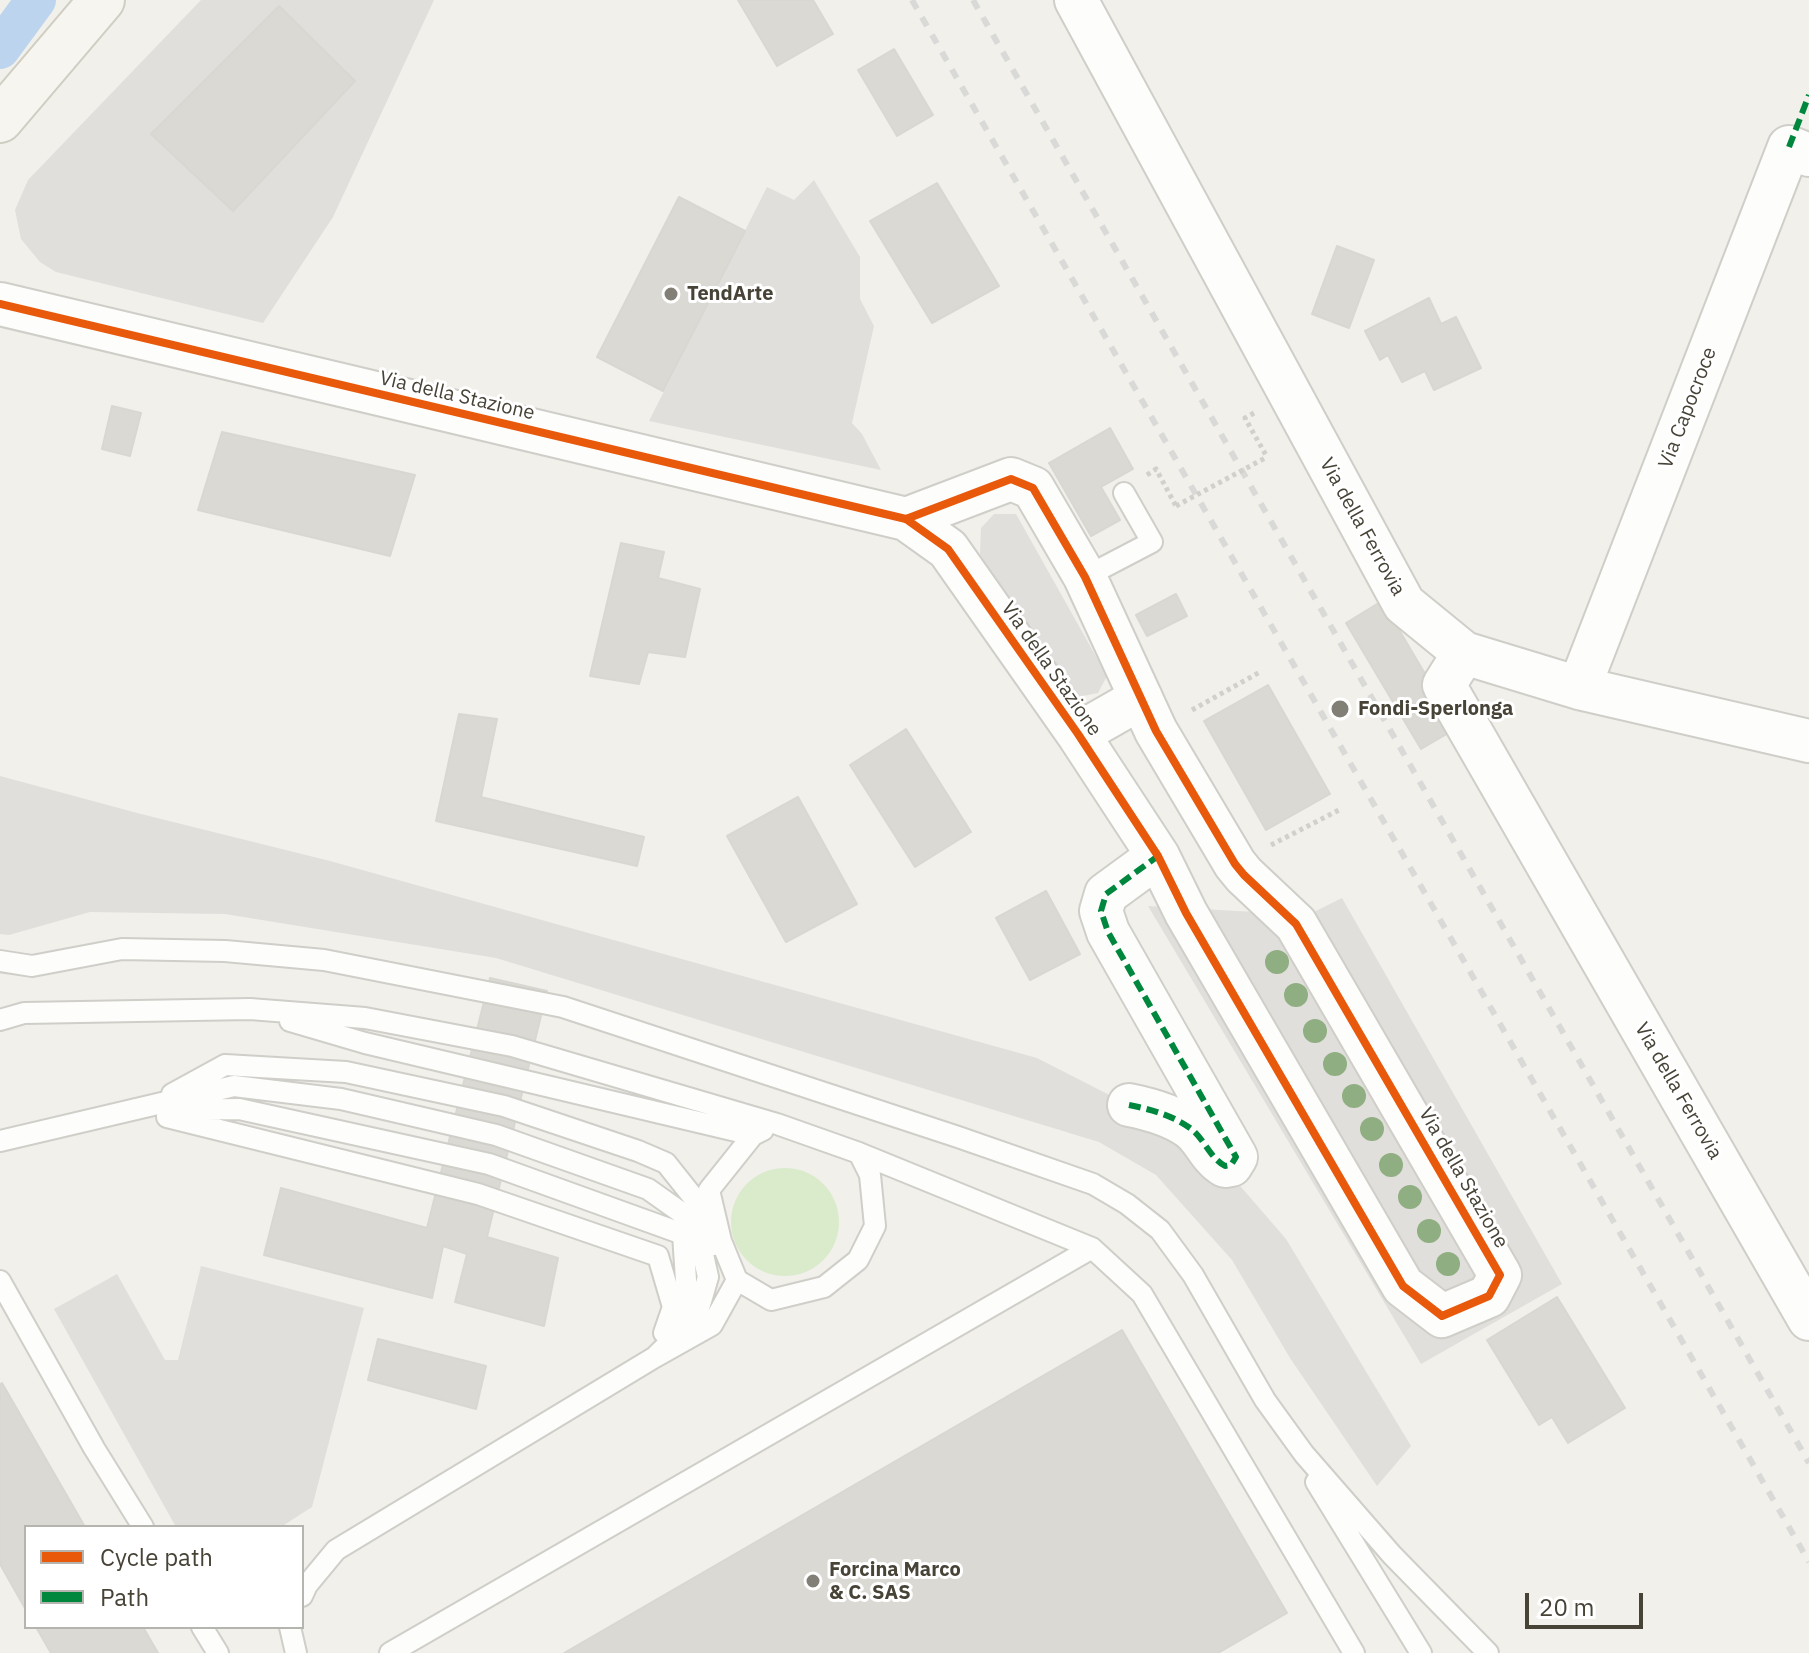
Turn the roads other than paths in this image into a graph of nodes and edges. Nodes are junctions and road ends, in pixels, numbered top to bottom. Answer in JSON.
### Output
{"nodes":[{"id":1,"x":102,"y":0,"type":"edge"},
{"id":2,"x":1076,"y":0,"type":"edge"},
{"id":3,"x":0,"y":120,"type":"edge"},
{"id":4,"x":1809,"y":155,"type":"edge"},
{"id":5,"x":0,"y":304,"type":"edge"},
{"id":6,"x":1124,"y":493,"type":"dead end"},
{"id":7,"x":906,"y":519,"type":"junction"},
{"id":8,"x":1085,"y":577,"type":"junction"},
{"id":9,"x":1464,"y":653,"type":"junction"},
{"id":10,"x":1579,"y":688,"type":"junction"},
{"id":11,"x":1149,"y":714,"type":"junction"},
{"id":12,"x":1078,"y":734,"type":"junction"},
{"id":13,"x":1809,"y":741,"type":"edge"},
{"id":14,"x":1158,"y":856,"type":"junction"},
{"id":15,"x":1239,"y":869,"type":"junction"},
{"id":16,"x":1186,"y":913,"type":"junction"},
{"id":17,"x":0,"y":961,"type":"edge"},
{"id":18,"x":250,"y":1009,"type":"junction"},
{"id":19,"x":0,"y":1020,"type":"edge"},
{"id":20,"x":1129,"y":1105,"type":"dead end"},
{"id":21,"x":140,"y":1110,"type":"junction"},
{"id":22,"x":777,"y":1124,"type":"junction"},
{"id":23,"x":753,"y":1135,"type":"junction"},
{"id":24,"x":0,"y":1141,"type":"edge"},
{"id":25,"x":859,"y":1153,"type":"junction"},
{"id":26,"x":1092,"y":1248,"type":"junction"},
{"id":27,"x":737,"y":1280,"type":"junction"},
{"id":28,"x":0,"y":1281,"type":"edge"},
{"id":29,"x":1809,"y":1319,"type":"edge"},
{"id":30,"x":655,"y":1357,"type":"junction"},
{"id":31,"x":1304,"y":1454,"type":"junction"},
{"id":32,"x":142,"y":1525,"type":"edge"},
{"id":33,"x":304,"y":1592,"type":"edge"},
{"id":34,"x":203,"y":1629,"type":"edge"},
{"id":35,"x":290,"y":1629,"type":"edge"},
{"id":36,"x":218,"y":1653,"type":"edge"},
{"id":37,"x":296,"y":1653,"type":"edge"},
{"id":38,"x":390,"y":1653,"type":"edge"},
{"id":39,"x":1354,"y":1653,"type":"edge"},
{"id":40,"x":1421,"y":1653,"type":"edge"},
{"id":41,"x":1488,"y":1653,"type":"edge"}],
"edges":[{"from":1,"to":3,"type":"street"},
{"from":2,"to":9,"type":"street","name":"Via della Ferrovia"},
{"from":4,"to":10,"type":"street","name":"Via Capocroce"},
{"from":5,"to":7,"type":"street","name":"Via della Stazione"},
{"from":6,"to":8,"type":"lane"},
{"from":7,"to":8,"type":"street","name":"Via della Stazione"},
{"from":7,"to":12,"type":"street","name":"Via della Stazione"},
{"from":8,"to":11,"type":"street","name":"Via della Stazione"},
{"from":9,"to":10,"type":"street"},
{"from":9,"to":29,"type":"street","name":"Via della Ferrovia"},
{"from":10,"to":13,"type":"street"},
{"from":11,"to":12,"type":"street","name":"Via della Stazione"},
{"from":11,"to":15,"type":"street","name":"Via della Stazione"},
{"from":12,"to":14,"type":"street","name":"Via della Stazione"},
{"from":14,"to":16,"type":"street","name":"Via della Stazione"},
{"from":14,"to":20,"type":"street"},
{"from":15,"to":16,"type":"street"},
{"from":15,"to":16,"type":"street","name":"Via della Stazione"},
{"from":17,"to":31,"type":"lane"},
{"from":18,"to":19,"type":"lane"},
{"from":18,"to":22,"type":"lane"},
{"from":18,"to":23,"type":"lane"},
{"from":21,"to":24,"type":"lane"},
{"from":21,"to":30,"type":"lane"},
{"from":21,"to":30,"type":"lane"},
{"from":21,"to":30,"type":"lane"},
{"from":21,"to":30,"type":"lane"},
{"from":22,"to":23,"type":"lane"},
{"from":22,"to":25,"type":"lane"},
{"from":23,"to":27,"type":"lane"},
{"from":25,"to":26,"type":"lane"},
{"from":25,"to":27,"type":"lane"},
{"from":26,"to":38,"type":"lane"},
{"from":26,"to":39,"type":"lane"},
{"from":27,"to":30,"type":"lane"},
{"from":28,"to":32,"type":"lane"},
{"from":30,"to":33,"type":"lane"},
{"from":31,"to":40,"type":"lane"},
{"from":31,"to":41,"type":"lane"},
{"from":34,"to":36,"type":"lane"},
{"from":35,"to":37,"type":"lane"}]}
